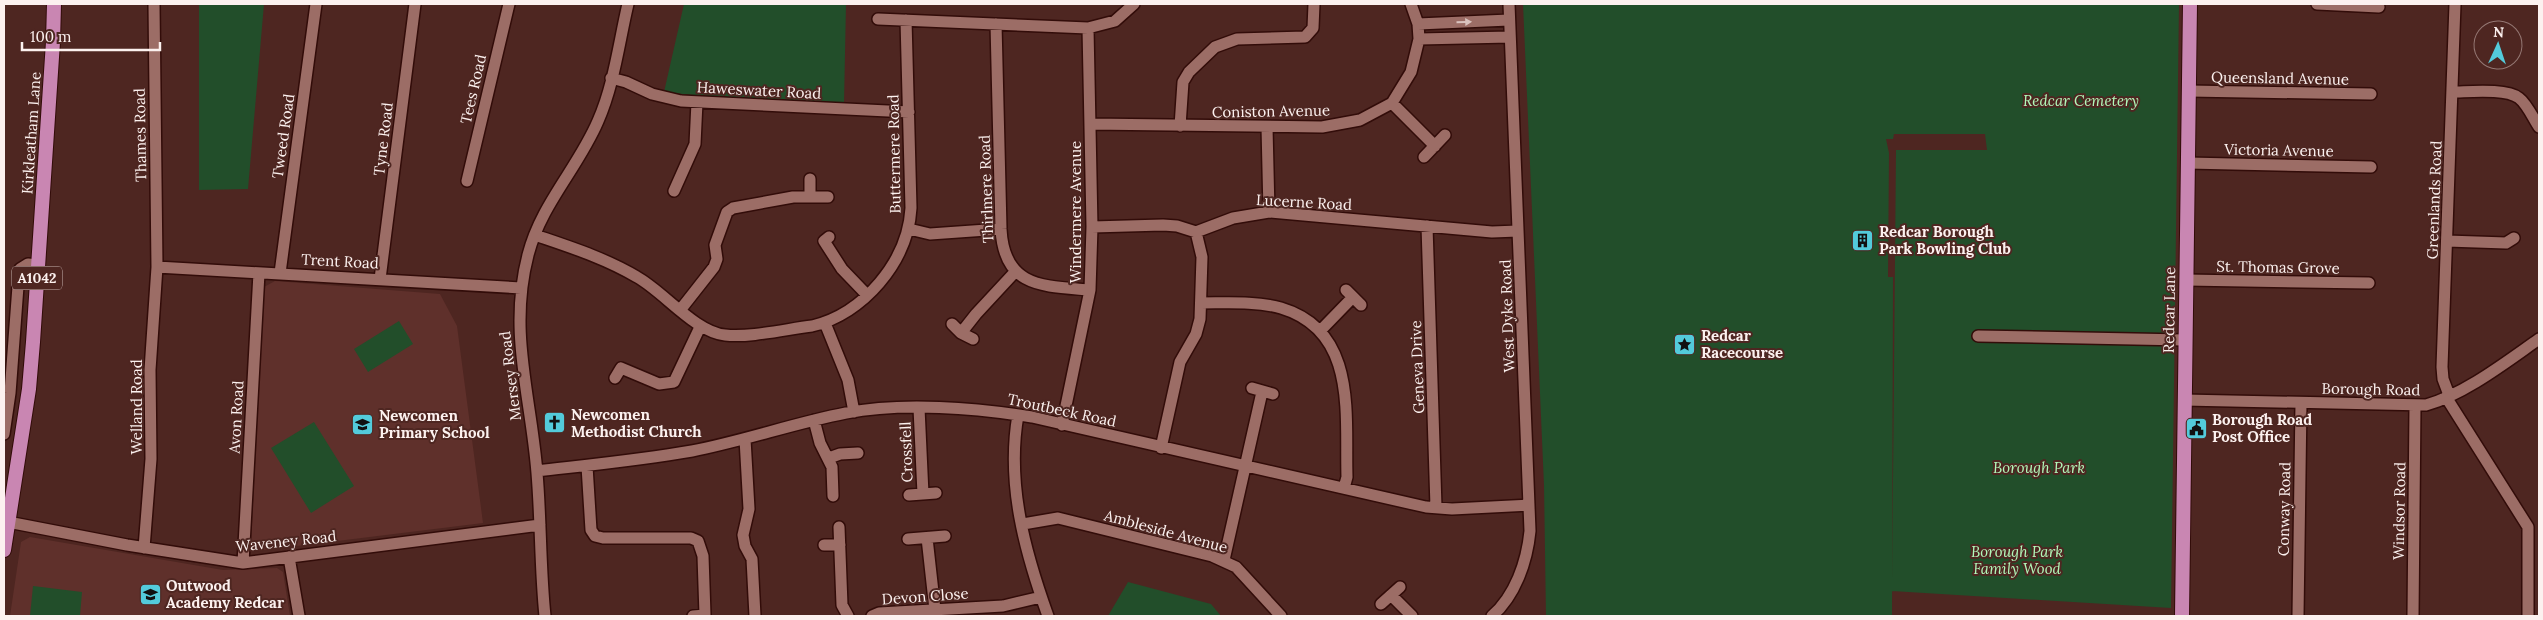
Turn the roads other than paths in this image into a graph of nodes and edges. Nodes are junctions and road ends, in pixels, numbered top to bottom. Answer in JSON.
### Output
{"nodes":[{"id":1,"x":54,"y":4,"type":"edge"},
{"id":2,"x":154,"y":4,"type":"edge"},
{"id":3,"x":316,"y":4,"type":"edge"},
{"id":4,"x":415,"y":4,"type":"edge"},
{"id":5,"x":509,"y":4,"type":"edge"},
{"id":6,"x":628,"y":4,"type":"edge"},
{"id":7,"x":1134,"y":4,"type":"edge"},
{"id":8,"x":1314,"y":4,"type":"edge"},
{"id":9,"x":1411,"y":4,"type":"edge"},
{"id":10,"x":1508,"y":4,"type":"edge"},
{"id":11,"x":2190,"y":4,"type":"edge"},
{"id":12,"x":2317,"y":4,"type":"edge"},
{"id":13,"x":2455,"y":4,"type":"edge"},
{"id":14,"x":2380,"y":7,"type":"dead end"},
{"id":15,"x":878,"y":19,"type":"dead end"},
{"id":16,"x":906,"y":20,"type":"junction"},
{"id":17,"x":1509,"y":20,"type":"junction"},
{"id":18,"x":996,"y":24,"type":"junction"},
{"id":19,"x":1418,"y":24,"type":"junction"},
{"id":20,"x":1088,"y":28,"type":"junction"},
{"id":21,"x":1510,"y":37,"type":"junction"},
{"id":22,"x":1419,"y":39,"type":"junction"},
{"id":23,"x":611,"y":78,"type":"junction"},
{"id":24,"x":2189,"y":92,"type":"junction"},
{"id":25,"x":2452,"y":92,"type":"junction"},
{"id":26,"x":2371,"y":94,"type":"dead end"},
{"id":27,"x":697,"y":102,"type":"junction"},
{"id":28,"x":1392,"y":103,"type":"junction"},
{"id":29,"x":909,"y":112,"type":"junction"},
{"id":30,"x":1090,"y":124,"type":"junction"},
{"id":31,"x":1180,"y":126,"type":"junction"},
{"id":32,"x":1266,"y":127,"type":"junction"},
{"id":33,"x":2539,"y":127,"type":"edge"},
{"id":34,"x":1445,"y":135,"type":"dead end"},
{"id":35,"x":1435,"y":146,"type":"junction"},
{"id":36,"x":1424,"y":157,"type":"dead end"},
{"id":37,"x":2188,"y":163,"type":"junction"},
{"id":38,"x":2371,"y":167,"type":"dead end"},
{"id":39,"x":810,"y":179,"type":"dead end"},
{"id":40,"x":467,"y":181,"type":"dead end"},
{"id":41,"x":674,"y":191,"type":"dead end"},
{"id":42,"x":810,"y":196,"type":"junction"},
{"id":43,"x":828,"y":197,"type":"dead end"},
{"id":44,"x":1269,"y":212,"type":"junction"},
{"id":45,"x":1427,"y":226,"type":"junction"},
{"id":46,"x":1092,"y":227,"type":"junction"},
{"id":47,"x":908,"y":229,"type":"junction"},
{"id":48,"x":1001,"y":230,"type":"junction"},
{"id":49,"x":1518,"y":231,"type":"junction"},
{"id":50,"x":1196,"y":232,"type":"junction"},
{"id":51,"x":535,"y":234,"type":"junction"},
{"id":52,"x":829,"y":237,"type":"dead end"},
{"id":53,"x":2514,"y":238,"type":"dead end"},
{"id":54,"x":2447,"y":241,"type":"junction"},
{"id":55,"x":38,"y":265,"type":"junction"},
{"id":56,"x":158,"y":267,"type":"junction"},
{"id":57,"x":1016,"y":272,"type":"junction"},
{"id":58,"x":260,"y":273,"type":"junction"},
{"id":59,"x":280,"y":273,"type":"junction"},
{"id":60,"x":380,"y":279,"type":"junction"},
{"id":61,"x":2186,"y":280,"type":"junction"},
{"id":62,"x":2369,"y":283,"type":"dead end"},
{"id":63,"x":521,"y":288,"type":"junction"},
{"id":64,"x":1090,"y":290,"type":"junction"},
{"id":65,"x":867,"y":295,"type":"junction"},
{"id":66,"x":1353,"y":297,"type":"dead end"},
{"id":67,"x":1201,"y":303,"type":"junction"},
{"id":68,"x":681,"y":309,"type":"junction"},
{"id":69,"x":825,"y":323,"type":"junction"},
{"id":70,"x":952,"y":324,"type":"dead end"},
{"id":71,"x":700,"y":327,"type":"junction"},
{"id":72,"x":1320,"y":331,"type":"junction"},
{"id":73,"x":961,"y":333,"type":"junction"},
{"id":74,"x":1978,"y":336,"type":"dead end"},
{"id":75,"x":974,"y":339,"type":"dead end"},
{"id":76,"x":2539,"y":339,"type":"edge"},
{"id":77,"x":2185,"y":340,"type":"junction"},
{"id":78,"x":615,"y":378,"type":"dead end"},
{"id":79,"x":1262,"y":391,"type":"dead end"},
{"id":80,"x":2448,"y":396,"type":"junction"},
{"id":81,"x":2184,"y":400,"type":"junction"},
{"id":82,"x":2300,"y":403,"type":"junction"},
{"id":83,"x":2415,"y":406,"type":"junction"},
{"id":84,"x":919,"y":408,"type":"junction"},
{"id":85,"x":854,"y":412,"type":"junction"},
{"id":86,"x":1018,"y":415,"type":"junction"},
{"id":87,"x":814,"y":420,"type":"junction"},
{"id":88,"x":1062,"y":424,"type":"junction"},
{"id":89,"x":4,"y":434,"type":"edge"},
{"id":90,"x":745,"y":439,"type":"junction"},
{"id":91,"x":1161,"y":448,"type":"junction"},
{"id":92,"x":858,"y":453,"type":"dead end"},
{"id":93,"x":829,"y":458,"type":"junction"},
{"id":94,"x":588,"y":466,"type":"junction"},
{"id":95,"x":1246,"y":466,"type":"junction"},
{"id":96,"x":537,"y":471,"type":"junction"},
{"id":97,"x":1344,"y":488,"type":"junction"},
{"id":98,"x":922,"y":494,"type":"junction"},
{"id":99,"x":936,"y":494,"type":"dead end"},
{"id":100,"x":909,"y":495,"type":"dead end"},
{"id":101,"x":833,"y":496,"type":"dead end"},
{"id":102,"x":1529,"y":505,"type":"junction"},
{"id":103,"x":1436,"y":507,"type":"junction"},
{"id":104,"x":8,"y":522,"type":"junction"},
{"id":105,"x":1022,"y":524,"type":"junction"},
{"id":106,"x":540,"y":525,"type":"junction"},
{"id":107,"x":839,"y":527,"type":"dead end"},
{"id":108,"x":945,"y":536,"type":"dead end"},
{"id":109,"x":927,"y":538,"type":"junction"},
{"id":110,"x":908,"y":539,"type":"dead end"},
{"id":111,"x":824,"y":545,"type":"dead end"},
{"id":112,"x":840,"y":545,"type":"junction"},
{"id":113,"x":144,"y":548,"type":"junction"},
{"id":114,"x":4,"y":550,"type":"edge"},
{"id":115,"x":289,"y":557,"type":"junction"},
{"id":116,"x":1224,"y":560,"type":"junction"},
{"id":117,"x":243,"y":563,"type":"junction"},
{"id":118,"x":1400,"y":587,"type":"dead end"},
{"id":119,"x":1391,"y":595,"type":"junction"},
{"id":120,"x":1041,"y":597,"type":"junction"},
{"id":121,"x":1381,"y":604,"type":"dead end"},
{"id":122,"x":935,"y":610,"type":"junction"},
{"id":123,"x":980,"y":612,"type":"edge"},
{"id":124,"x":299,"y":616,"type":"edge"},
{"id":125,"x":545,"y":616,"type":"edge"},
{"id":126,"x":693,"y":616,"type":"edge"},
{"id":127,"x":755,"y":616,"type":"edge"},
{"id":128,"x":848,"y":616,"type":"edge"},
{"id":129,"x":872,"y":616,"type":"edge"},
{"id":130,"x":1048,"y":616,"type":"edge"},
{"id":131,"x":1281,"y":616,"type":"edge"},
{"id":132,"x":1412,"y":616,"type":"edge"},
{"id":133,"x":1492,"y":616,"type":"edge"},
{"id":134,"x":2182,"y":616,"type":"edge"},
{"id":135,"x":2298,"y":616,"type":"edge"},
{"id":136,"x":2413,"y":616,"type":"edge"},
{"id":137,"x":2528,"y":616,"type":"edge"}],
"edges":[{"from":1,"to":55,"type":"main road","name":"Kirkleatham Lane","number":"A1042"},
{"from":2,"to":56,"type":"street","name":"Thames Road"},
{"from":3,"to":59,"type":"street","name":"Tweed Road"},
{"from":4,"to":60,"type":"street","name":"Tyne Road"},
{"from":5,"to":40,"type":"street","name":"Tees Road"},
{"from":6,"to":23,"type":"street","name":"Mersey Road"},
{"from":7,"to":20,"type":"street"},
{"from":8,"to":31,"type":"street"},
{"from":9,"to":19,"type":"street"},
{"from":10,"to":17,"type":"street","name":"West Dyke Road"},
{"from":11,"to":24,"type":"main road","name":"Redcar Lane"},
{"from":12,"to":14,"type":"street"},
{"from":13,"to":25,"type":"street","name":"Greenlands Road"},
{"from":15,"to":16,"type":"street"},
{"from":16,"to":18,"type":"street"},
{"from":16,"to":29,"type":"street","name":"Buttermere Road"},
{"from":19,"to":17,"type":"street","one_way":true},
{"from":17,"to":21,"type":"street","name":"West Dyke Road"},
{"from":18,"to":20,"type":"street"},
{"from":18,"to":48,"type":"street","name":"Thirlmere Road"},
{"from":19,"to":22,"type":"street"},
{"from":20,"to":30,"type":"street","name":"Windermere Avenue"},
{"from":21,"to":22,"type":"street"},
{"from":21,"to":49,"type":"street","name":"West Dyke Road"},
{"from":22,"to":28,"type":"street"},
{"from":23,"to":27,"type":"street","name":"Haweswater Road"},
{"from":23,"to":51,"type":"street","name":"Mersey Road"},
{"from":24,"to":26,"type":"street","name":"Queensland Avenue"},
{"from":24,"to":37,"type":"main road","name":"Redcar Lane"},
{"from":25,"to":33,"type":"street"},
{"from":25,"to":54,"type":"street","name":"Greenlands Road"},
{"from":27,"to":29,"type":"street","name":"Haweswater Road"},
{"from":27,"to":41,"type":"street"},
{"from":28,"to":32,"type":"street","name":"Coniston Avenue"},
{"from":28,"to":35,"type":"street"},
{"from":29,"to":47,"type":"street","name":"Buttermere Road"},
{"from":30,"to":31,"type":"street","name":"Coniston Avenue"},
{"from":30,"to":46,"type":"street","name":"Windermere Avenue"},
{"from":31,"to":32,"type":"street","name":"Coniston Avenue"},
{"from":32,"to":44,"type":"street"},
{"from":34,"to":35,"type":"street"},
{"from":35,"to":36,"type":"street"},
{"from":37,"to":38,"type":"street","name":"Victoria Avenue"},
{"from":37,"to":61,"type":"main road","name":"Redcar Lane"},
{"from":39,"to":42,"type":"street"},
{"from":42,"to":43,"type":"street"},
{"from":42,"to":68,"type":"street"},
{"from":44,"to":45,"type":"street","name":"Lucerne Road"},
{"from":44,"to":50,"type":"street","name":"Lucerne Road"},
{"from":45,"to":49,"type":"street","name":"Lucerne Road"},
{"from":45,"to":103,"type":"street","name":"Geneva Drive"},
{"from":46,"to":50,"type":"street"},
{"from":46,"to":64,"type":"street","name":"Windermere Avenue"},
{"from":47,"to":48,"type":"street"},
{"from":47,"to":65,"type":"street","name":"Buttermere Road"},
{"from":48,"to":57,"type":"street","name":"Thirlmere Road"},
{"from":49,"to":102,"type":"street","name":"West Dyke Road"},
{"from":50,"to":67,"type":"street"},
{"from":51,"to":63,"type":"street","name":"Mersey Road"},
{"from":51,"to":68,"type":"street","name":"Buttermere Road"},
{"from":52,"to":65,"type":"street"},
{"from":53,"to":54,"type":"street"},
{"from":54,"to":80,"type":"street","name":"Greenlands Road"},
{"from":55,"to":89,"type":"street"},
{"from":55,"to":104,"type":"main road","name":"Kirkleatham Lane","number":"A1042"},
{"from":56,"to":58,"type":"street","name":"Trent Road"},
{"from":56,"to":113,"type":"street","name":"Welland Road"},
{"from":57,"to":64,"type":"street","name":"Thirlmere Road"},
{"from":57,"to":73,"type":"street"},
{"from":58,"to":59,"type":"street","name":"Trent Road"},
{"from":58,"to":117,"type":"street","name":"Avon Road"},
{"from":59,"to":60,"type":"street","name":"Trent Road"},
{"from":60,"to":63,"type":"street","name":"Trent Road"},
{"from":61,"to":62,"type":"street","name":"St. Thomas Grove"},
{"from":61,"to":77,"type":"main road","name":"Redcar Lane"},
{"from":63,"to":96,"type":"street","name":"Mersey Road"},
{"from":64,"to":88,"type":"street","name":"Windermere Avenue"},
{"from":65,"to":69,"type":"street","name":"Buttermere Road"},
{"from":66,"to":72,"type":"street"},
{"from":67,"to":72,"type":"street"},
{"from":67,"to":91,"type":"street"},
{"from":68,"to":71,"type":"street","name":"Buttermere Road"},
{"from":69,"to":71,"type":"street","name":"Buttermere Road"},
{"from":69,"to":85,"type":"street"},
{"from":70,"to":73,"type":"street"},
{"from":71,"to":78,"type":"street"},
{"from":72,"to":97,"type":"street"},
{"from":73,"to":75,"type":"street"},
{"from":74,"to":77,"type":"street"},
{"from":76,"to":80,"type":"street","name":"Borough Road"},
{"from":77,"to":81,"type":"main road","name":"Redcar Lane"},
{"from":79,"to":95,"type":"street"},
{"from":80,"to":83,"type":"street","name":"Borough Road"},
{"from":80,"to":137,"type":"street","name":"Greenlands Road"},
{"from":81,"to":82,"type":"street","name":"Borough Road"},
{"from":81,"to":134,"type":"main road","name":"Redcar Lane"},
{"from":82,"to":83,"type":"street","name":"Borough Road"},
{"from":82,"to":135,"type":"street","name":"Conway Road"},
{"from":83,"to":136,"type":"street","name":"Windsor Road"},
{"from":84,"to":85,"type":"street","name":"Troutbeck Road"},
{"from":84,"to":86,"type":"street","name":"Troutbeck Road"},
{"from":84,"to":98,"type":"street","name":"Crossfell"},
{"from":85,"to":87,"type":"street","name":"Troutbeck Road"},
{"from":86,"to":88,"type":"street","name":"Troutbeck Road"},
{"from":86,"to":105,"type":"street"},
{"from":87,"to":90,"type":"street","name":"Troutbeck Road"},
{"from":87,"to":93,"type":"street"},
{"from":88,"to":91,"type":"street","name":"Troutbeck Road"},
{"from":90,"to":94,"type":"street","name":"Troutbeck Road"},
{"from":90,"to":127,"type":"street"},
{"from":91,"to":95,"type":"street","name":"Troutbeck Road"},
{"from":92,"to":93,"type":"street"},
{"from":93,"to":101,"type":"street"},
{"from":94,"to":96,"type":"street","name":"Troutbeck Road"},
{"from":94,"to":126,"type":"street"},
{"from":95,"to":97,"type":"street","name":"Troutbeck Road"},
{"from":95,"to":116,"type":"street"},
{"from":96,"to":106,"type":"street","name":"Mersey Road"},
{"from":97,"to":103,"type":"street","name":"Troutbeck Road"},
{"from":98,"to":99,"type":"street","name":"Crossfell"},
{"from":98,"to":100,"type":"street","name":"Crossfell"},
{"from":102,"to":103,"type":"street","name":"Troutbeck Road"},
{"from":102,"to":133,"type":"street","name":"West Dyke Road"},
{"from":104,"to":113,"type":"street","name":"Waveney Road"},
{"from":104,"to":114,"type":"main road","name":"Kirkleatham Lane","number":"A1042"},
{"from":105,"to":116,"type":"street","name":"Ambleside Avenue"},
{"from":105,"to":120,"type":"street"},
{"from":106,"to":115,"type":"street","name":"Waveney Road"},
{"from":106,"to":125,"type":"street","name":"Mersey Road"},
{"from":107,"to":112,"type":"street"},
{"from":108,"to":109,"type":"street"},
{"from":109,"to":110,"type":"street"},
{"from":109,"to":122,"type":"street"},
{"from":111,"to":112,"type":"street"},
{"from":112,"to":128,"type":"street"},
{"from":113,"to":117,"type":"street","name":"Waveney Road"},
{"from":115,"to":117,"type":"street","name":"Waveney Road"},
{"from":115,"to":124,"type":"street"},
{"from":116,"to":131,"type":"street","name":"Ambleside Avenue"},
{"from":118,"to":119,"type":"street"},
{"from":119,"to":121,"type":"street"},
{"from":119,"to":132,"type":"street"},
{"from":120,"to":123,"type":"street","name":"Devon Close"},
{"from":120,"to":130,"type":"street"},
{"from":122,"to":123,"type":"street","name":"Devon Close"},
{"from":122,"to":129,"type":"street","name":"Devon Close"}]}
